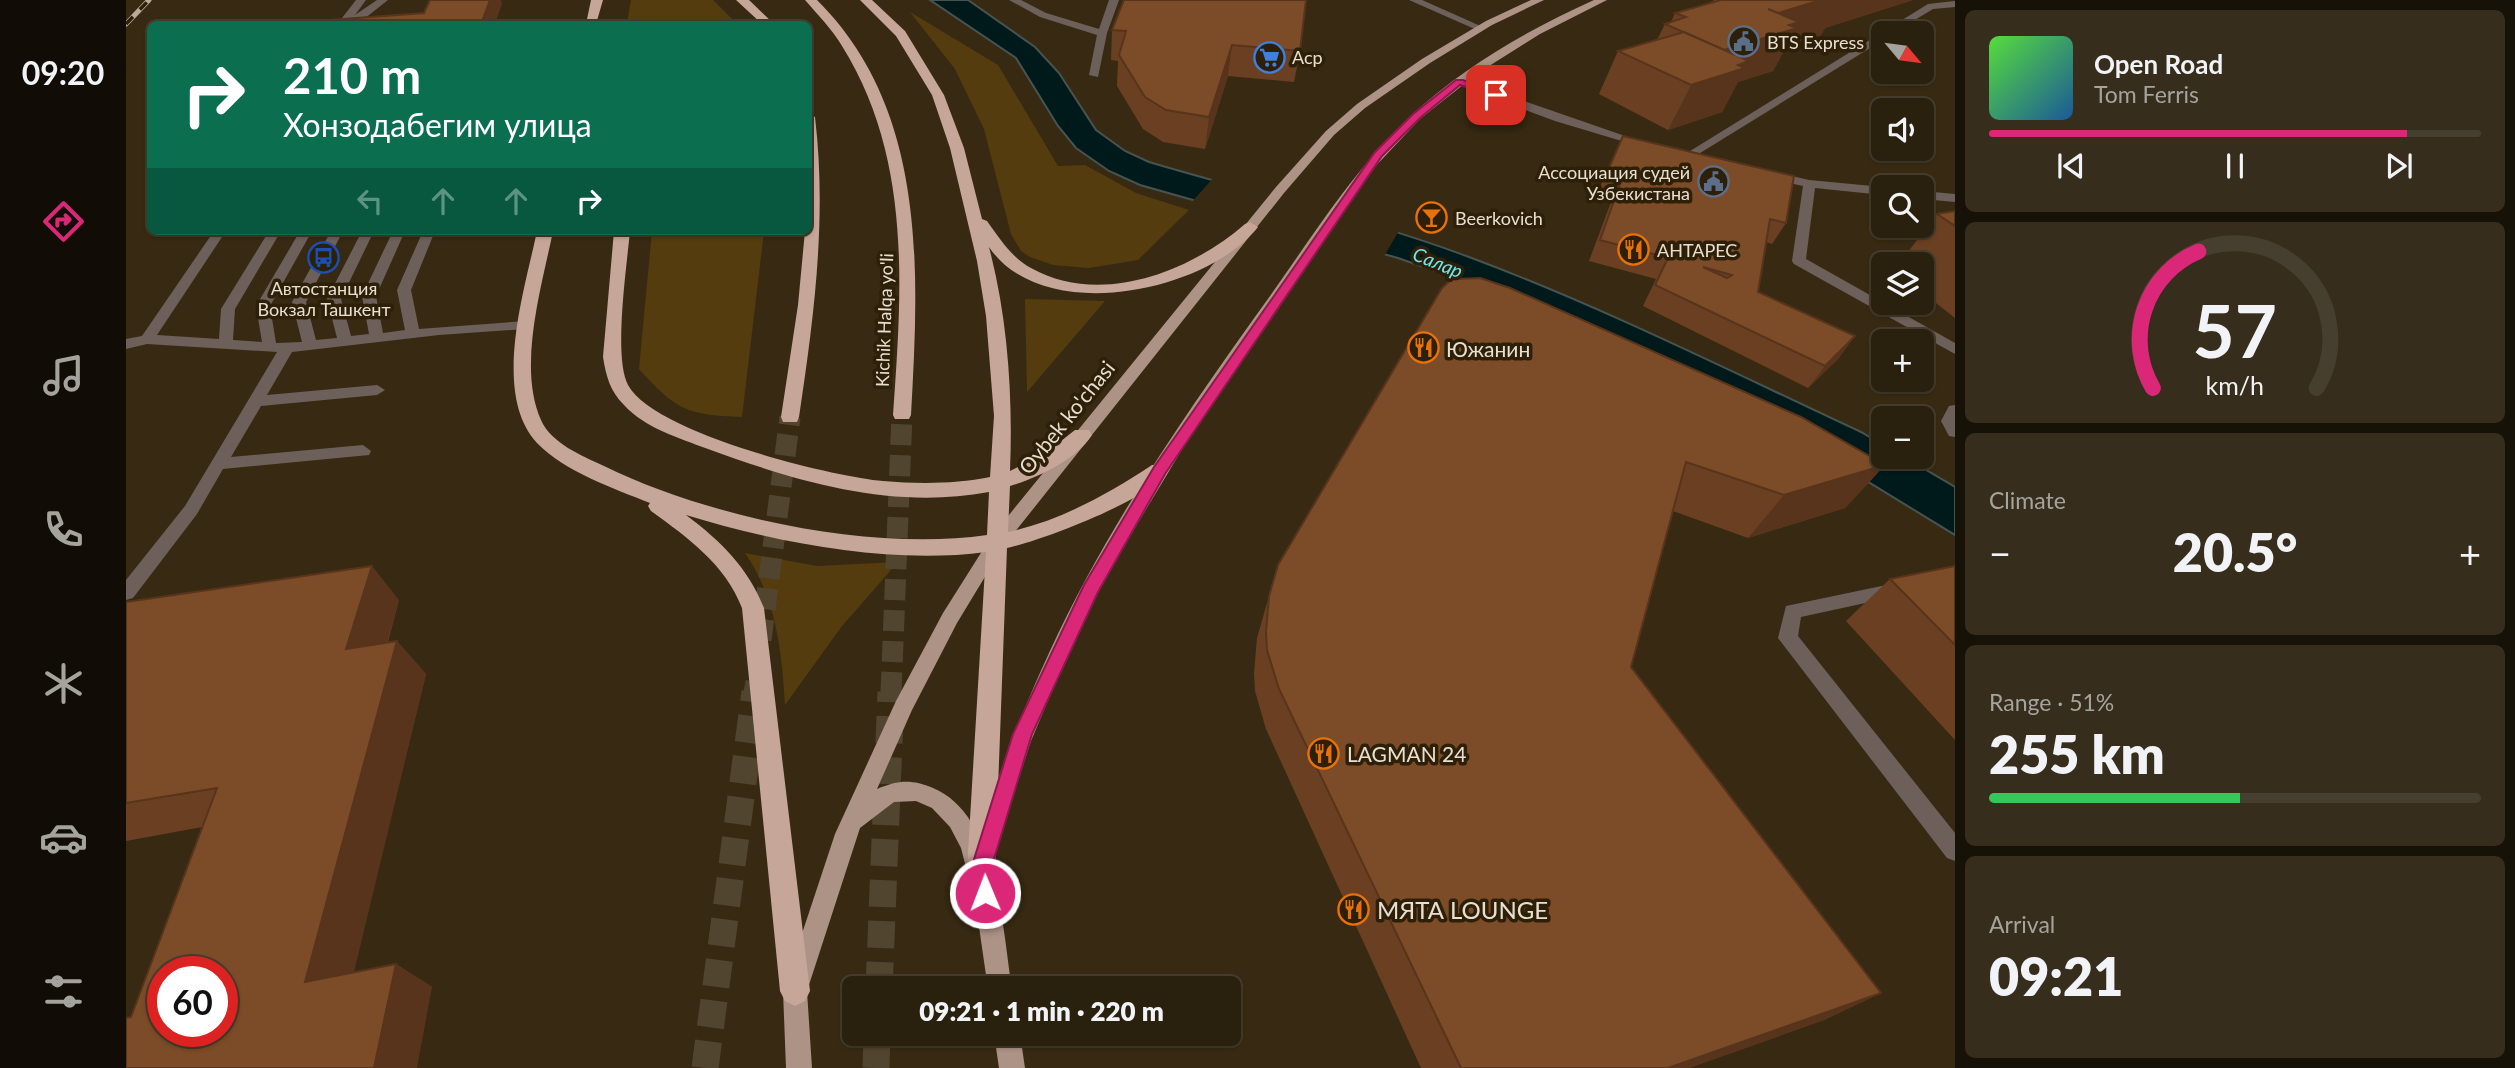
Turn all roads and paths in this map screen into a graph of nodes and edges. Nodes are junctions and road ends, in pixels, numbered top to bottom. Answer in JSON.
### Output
{"nodes":[{"id":1,"x":361,"y":0,"type":"edge"},
{"id":2,"x":383,"y":0,"type":"edge"},
{"id":3,"x":597,"y":0,"type":"edge"},
{"id":4,"x":742,"y":0,"type":"edge"},
{"id":5,"x":811,"y":0,"type":"edge"},
{"id":6,"x":866,"y":0,"type":"edge"},
{"id":7,"x":1014,"y":0,"type":"edge"},
{"id":8,"x":1114,"y":0,"type":"edge"},
{"id":9,"x":1399,"y":0,"type":"edge"},
{"id":10,"x":1539,"y":0,"type":"edge"},
{"id":11,"x":1602,"y":0,"type":"edge"},
{"id":12,"x":1916,"y":0,"type":"edge"},
{"id":13,"x":1414,"y":1,"type":"edge"},
{"id":14,"x":1955,"y":4,"type":"edge"},
{"id":15,"x":1931,"y":6,"type":"junction"},
{"id":16,"x":592,"y":21,"type":"edge"},
{"id":17,"x":765,"y":21,"type":"edge"},
{"id":18,"x":1906,"y":21,"type":"edge"},
{"id":19,"x":1480,"y":28,"type":"junction"},
{"id":20,"x":1102,"y":33,"type":"junction"},
{"id":21,"x":1871,"y":42,"type":"edge"},
{"id":22,"x":1094,"y":75,"type":"dead end"},
{"id":23,"x":1459,"y":82,"type":"junction"},
{"id":24,"x":1653,"y":147,"type":"edge"},
{"id":25,"x":1702,"y":159,"type":"edge"},
{"id":26,"x":812,"y":167,"type":"edge"},
{"id":27,"x":1755,"y":171,"type":"edge"},
{"id":28,"x":1809,"y":184,"type":"junction"},
{"id":29,"x":1871,"y":190,"type":"edge"},
{"id":30,"x":968,"y":192,"type":"junction"},
{"id":31,"x":1934,"y":196,"type":"edge"},
{"id":32,"x":1955,"y":198,"type":"edge"},
{"id":33,"x":812,"y":214,"type":"edge"},
{"id":34,"x":1250,"y":226,"type":"junction"},
{"id":35,"x":217,"y":235,"type":"edge"},
{"id":36,"x":273,"y":235,"type":"edge"},
{"id":37,"x":304,"y":235,"type":"edge"},
{"id":38,"x":335,"y":235,"type":"edge"},
{"id":39,"x":366,"y":235,"type":"edge"},
{"id":40,"x":397,"y":235,"type":"edge"},
{"id":41,"x":427,"y":235,"type":"edge"},
{"id":42,"x":544,"y":235,"type":"edge"},
{"id":43,"x":622,"y":235,"type":"edge"},
{"id":44,"x":811,"y":235,"type":"edge"},
{"id":45,"x":526,"y":325,"type":"junction"},
{"id":46,"x":413,"y":334,"type":"junction"},
{"id":47,"x":377,"y":338,"type":"junction"},
{"id":48,"x":147,"y":339,"type":"junction"},
{"id":49,"x":345,"y":342,"type":"junction"},
{"id":50,"x":126,"y":344,"type":"edge"},
{"id":51,"x":226,"y":344,"type":"junction"},
{"id":52,"x":310,"y":346,"type":"junction"},
{"id":53,"x":279,"y":348,"type":"junction"},
{"id":54,"x":1955,"y":349,"type":"edge"},
{"id":55,"x":377,"y":390,"type":"dead end"},
{"id":56,"x":256,"y":401,"type":"junction"},
{"id":57,"x":1955,"y":410,"type":"edge"},
{"id":58,"x":902,"y":415,"type":"tunnel mouth"},
{"id":59,"x":790,"y":416,"type":"tunnel mouth"},
{"id":60,"x":1955,"y":432,"type":"edge"},
{"id":61,"x":1082,"y":435,"type":"junction"},
{"id":62,"x":363,"y":451,"type":"dead end"},
{"id":63,"x":219,"y":464,"type":"junction"},
{"id":64,"x":1159,"y":470,"type":"junction"},
{"id":65,"x":999,"y":483,"type":"junction"},
{"id":66,"x":636,"y":491,"type":"junction"},
{"id":67,"x":997,"y":542,"type":"junction"},
{"id":68,"x":1910,"y":587,"type":"edge"},
{"id":69,"x":126,"y":593,"type":"edge"},
{"id":70,"x":846,"y":834,"type":"junction"},
{"id":71,"x":1955,"y":850,"type":"edge"},
{"id":72,"x":981,"y":869,"type":"junction"},
{"id":73,"x":998,"y":976,"type":"edge"},
{"id":74,"x":795,"y":992,"type":"junction"},
{"id":75,"x":1009,"y":1046,"type":"edge"},
{"id":76,"x":799,"y":1068,"type":"edge"},
{"id":77,"x":1012,"y":1068,"type":"edge"}],
"edges":[{"from":1,"to":2,"type":"street"},
{"from":3,"to":16,"type":"highway"},
{"from":4,"to":17,"type":"highway"},
{"from":5,"to":58,"type":"highway","name":"Kichik Halqa yo'li"},
{"from":6,"to":30,"type":"highway"},
{"from":7,"to":20,"type":"street"},
{"from":8,"to":20,"type":"street"},
{"from":9,"to":13,"type":"street"},
{"from":10,"to":19,"type":"main road","name":"Oybek ko'chasi"},
{"from":11,"to":23,"type":"main road"},
{"from":12,"to":15,"type":"street"},
{"from":13,"to":19,"type":"street"},
{"from":14,"to":15,"type":"street"},
{"from":15,"to":18,"type":"street"},
{"from":19,"to":34,"type":"main road","name":"Oybek ko'chasi"},
{"from":20,"to":22,"type":"street"},
{"from":21,"to":25,"type":"street"},
{"from":23,"to":24,"type":"street"},
{"from":23,"to":64,"type":"main road"},
{"from":26,"to":33,"type":"highway"},
{"from":27,"to":28,"type":"street"},
{"from":28,"to":29,"type":"street"},
{"from":28,"to":54,"type":"street"},
{"from":30,"to":34,"type":"highway"},
{"from":30,"to":65,"type":"highway"},
{"from":31,"to":32,"type":"street"},
{"from":34,"to":61,"type":"main road","name":"Oybek ko'chasi"},
{"from":35,"to":48,"type":"street"},
{"from":36,"to":51,"type":"street"},
{"from":37,"to":53,"type":"street"},
{"from":38,"to":52,"type":"street"},
{"from":39,"to":49,"type":"street"},
{"from":40,"to":47,"type":"street"},
{"from":41,"to":46,"type":"street"},
{"from":42,"to":45,"type":"highway"},
{"from":43,"to":65,"type":"highway"},
{"from":44,"to":59,"type":"highway"},
{"from":45,"to":46,"type":"street"},
{"from":45,"to":66,"type":"highway"},
{"from":46,"to":47,"type":"street"},
{"from":47,"to":49,"type":"street"},
{"from":48,"to":50,"type":"street"},
{"from":48,"to":51,"type":"street"},
{"from":49,"to":52,"type":"street"},
{"from":51,"to":53,"type":"street"},
{"from":52,"to":53,"type":"street"},
{"from":53,"to":56,"type":"street"},
{"from":55,"to":56,"type":"street"},
{"from":56,"to":63,"type":"street"},
{"from":57,"to":60,"type":"street"},
{"from":61,"to":65,"type":"highway"},
{"from":61,"to":67,"type":"main road","name":"Oybek ko'chasi"},
{"from":62,"to":63,"type":"street"},
{"from":63,"to":69,"type":"street"},
{"from":64,"to":67,"type":"highway"},
{"from":64,"to":72,"type":"main road"},
{"from":65,"to":67,"type":"highway"},
{"from":66,"to":67,"type":"highway"},
{"from":66,"to":74,"type":"highway"},
{"from":67,"to":70,"type":"main road","name":"Oybek ko'chasi"},
{"from":67,"to":72,"type":"highway"},
{"from":68,"to":71,"type":"street"},
{"from":70,"to":72,"type":"main road"},
{"from":70,"to":74,"type":"main road","name":"Oybek ko'chasi"},
{"from":72,"to":73,"type":"main road"},
{"from":74,"to":76,"type":"main road"},
{"from":75,"to":77,"type":"main road"}]}
